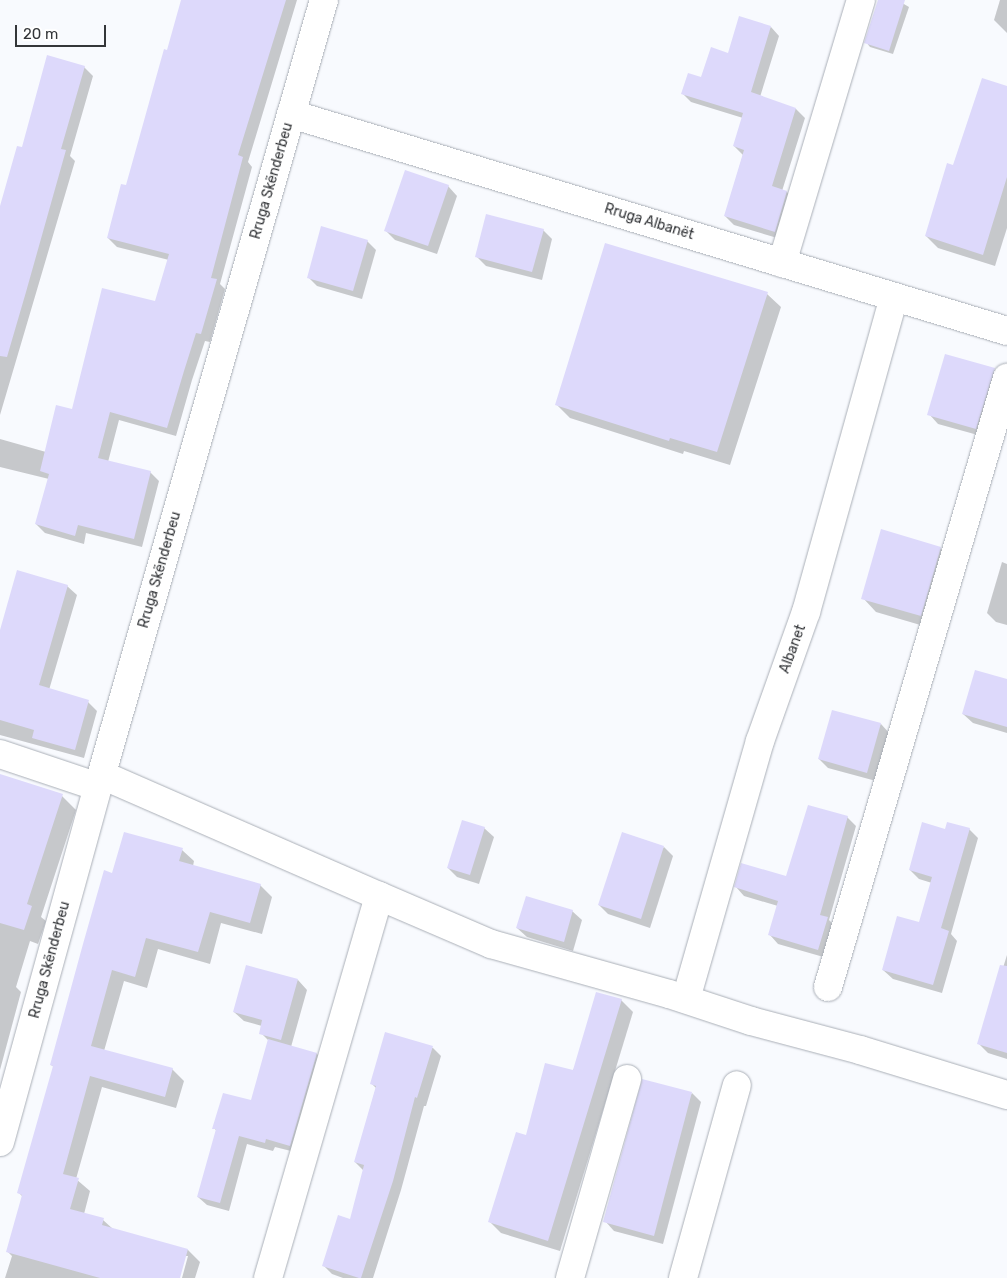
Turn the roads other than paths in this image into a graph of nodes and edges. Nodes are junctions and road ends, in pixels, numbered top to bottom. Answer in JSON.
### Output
{"nodes":[{"id":1,"x":324,"y":0,"type":"edge"},
{"id":2,"x":861,"y":0,"type":"edge"},
{"id":3,"x":291,"y":114,"type":"junction"},
{"id":4,"x":782,"y":263,"type":"junction"},
{"id":5,"x":894,"y":297,"type":"junction"},
{"id":6,"x":1007,"y":331,"type":"edge"},
{"id":7,"x":1007,"y":378,"type":"edge"},
{"id":8,"x":0,"y":754,"type":"edge"},
{"id":9,"x":100,"y":781,"type":"junction"},
{"id":10,"x":378,"y":896,"type":"junction"},
{"id":11,"x":828,"y":987,"type":"dead end"},
{"id":12,"x":686,"y":999,"type":"junction"},
{"id":13,"x":626,"y":1079,"type":"dead end"},
{"id":14,"x":737,"y":1085,"type":"dead end"},
{"id":15,"x":1007,"y":1095,"type":"edge"},
{"id":16,"x":0,"y":1142,"type":"edge"},
{"id":17,"x":268,"y":1278,"type":"edge"},
{"id":18,"x":570,"y":1278,"type":"edge"},
{"id":19,"x":683,"y":1278,"type":"edge"}],
"edges":[{"from":1,"to":3,"type":"street","name":"Rruga Skënderbeu"},
{"from":2,"to":4,"type":"street"},
{"from":3,"to":4,"type":"street","name":"Rruga Albanët"},
{"from":3,"to":9,"type":"street","name":"Rruga Skënderbeu"},
{"from":4,"to":5,"type":"street","name":"Rruga Albanët"},
{"from":5,"to":6,"type":"street","name":"Rruga Albanët"},
{"from":5,"to":12,"type":"street","name":"Albanet"},
{"from":7,"to":11,"type":"street"},
{"from":8,"to":9,"type":"street"},
{"from":9,"to":10,"type":"street"},
{"from":9,"to":16,"type":"street","name":"Rruga Skënderbeu"},
{"from":10,"to":12,"type":"street"},
{"from":10,"to":17,"type":"street"},
{"from":12,"to":15,"type":"street"},
{"from":13,"to":18,"type":"street"},
{"from":14,"to":19,"type":"street"}]}
